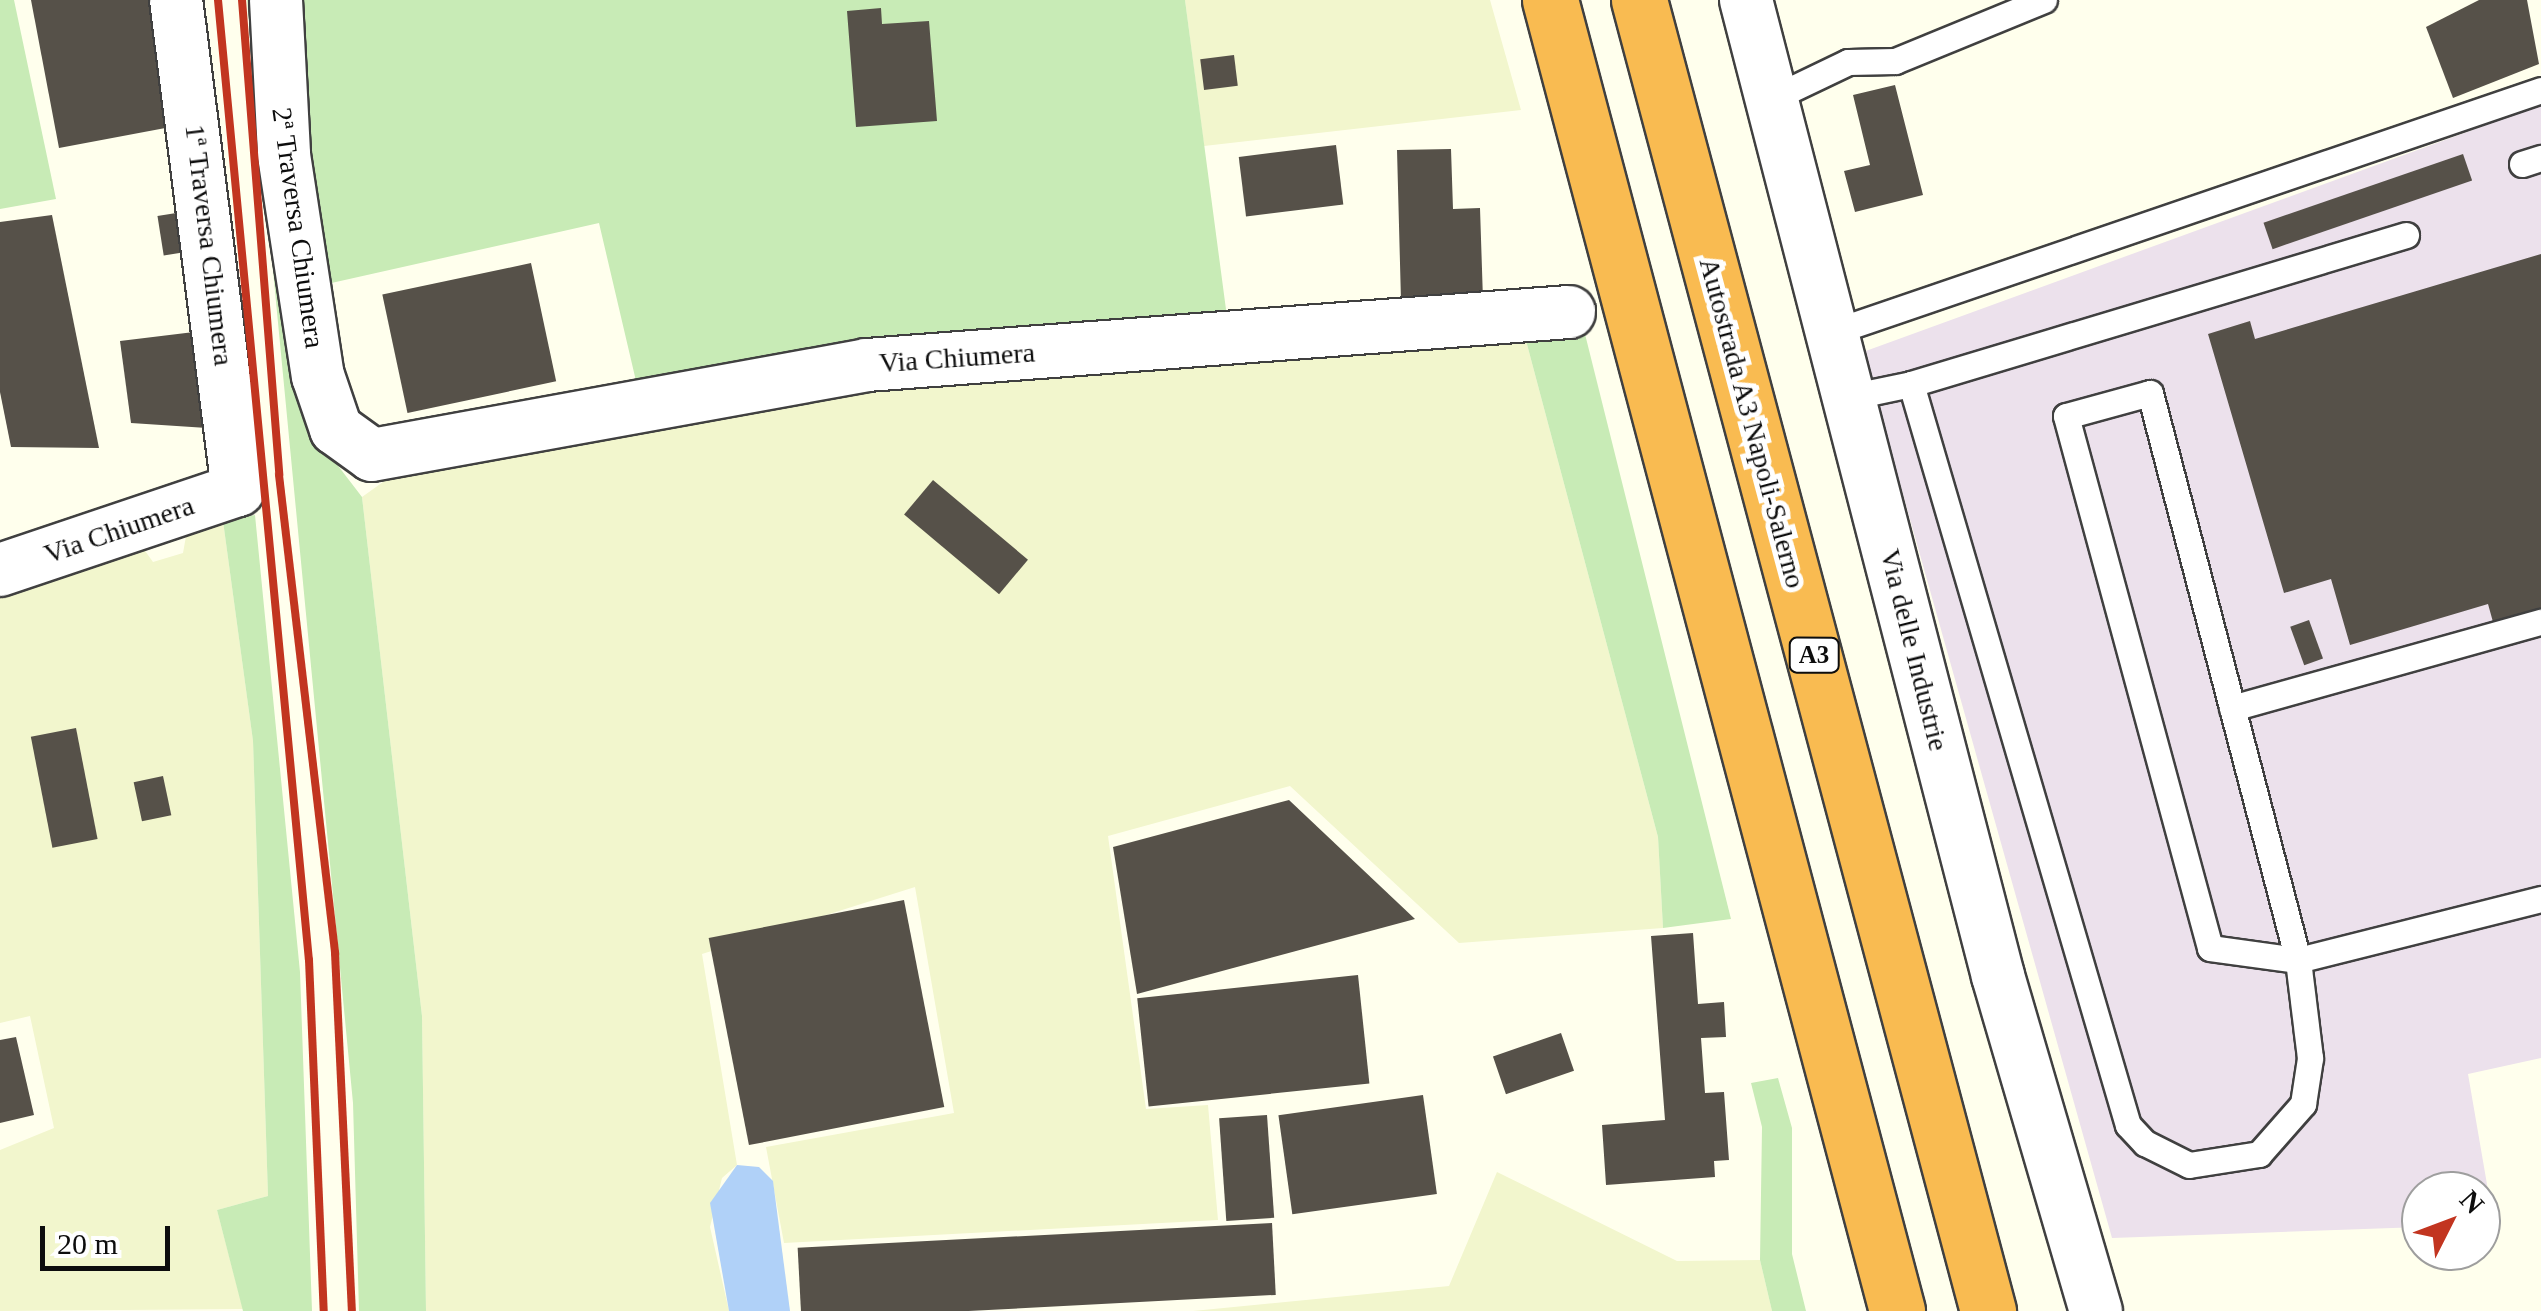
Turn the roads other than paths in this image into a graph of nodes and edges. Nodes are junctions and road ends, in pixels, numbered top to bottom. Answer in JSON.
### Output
{"nodes":[{"id":1,"x":176,"y":0,"type":"edge"},
{"id":2,"x":276,"y":0,"type":"edge"},
{"id":3,"x":1550,"y":0,"type":"edge"},
{"id":4,"x":1639,"y":0,"type":"edge"},
{"id":5,"x":1746,"y":0,"type":"edge"},
{"id":6,"x":2044,"y":0,"type":"edge"},
{"id":7,"x":2541,"y":90,"type":"edge"},
{"id":8,"x":1773,"y":98,"type":"junction"},
{"id":9,"x":2406,"y":234,"type":"dead end"},
{"id":10,"x":1569,"y":312,"type":"dead end"},
{"id":11,"x":1833,"y":332,"type":"junction"},
{"id":12,"x":1911,"y":384,"type":"junction"},
{"id":13,"x":1849,"y":397,"type":"junction"},
{"id":14,"x":352,"y":448,"type":"joint"},
{"id":15,"x":238,"y":490,"type":"joint"},
{"id":16,"x":0,"y":570,"type":"edge"},
{"id":17,"x":2541,"y":622,"type":"edge"},
{"id":18,"x":2232,"y":708,"type":"junction"},
{"id":19,"x":2541,"y":899,"type":"edge"},
{"id":20,"x":2298,"y":960,"type":"junction"},
{"id":21,"x":2094,"y":1305,"type":"edge"},
{"id":22,"x":1897,"y":1311,"type":"edge"},
{"id":23,"x":1988,"y":1311,"type":"edge"}],
"edges":[{"from":1,"to":15,"type":"street","name":"1ª Traversa Chiumera"},
{"from":2,"to":14,"type":"street","name":"2ª Traversa Chiumera"},
{"from":3,"to":22,"type":"highway"},
{"from":4,"to":23,"type":"highway","name":"Autostrada A3 Napoli-Salerno","number":"A3"},
{"from":5,"to":8,"type":"street","name":"Via delle Industrie"},
{"from":6,"to":8,"type":"lane"},
{"from":7,"to":11,"type":"lane"},
{"from":8,"to":11,"type":"street","name":"Via delle Industrie"},
{"from":9,"to":12,"type":"lane"},
{"from":10,"to":14,"type":"street","name":"Via Chiumera"},
{"from":11,"to":13,"type":"street","name":"Via delle Industrie"},
{"from":12,"to":13,"type":"lane"},
{"from":12,"to":20,"type":"lane"},
{"from":13,"to":21,"type":"street","name":"Via delle Industrie"},
{"from":15,"to":16,"type":"street","name":"Via Chiumera"},
{"from":17,"to":18,"type":"lane"},
{"from":18,"to":20,"type":"lane"},
{"from":18,"to":20,"type":"lane"},
{"from":19,"to":20,"type":"lane"}]}
